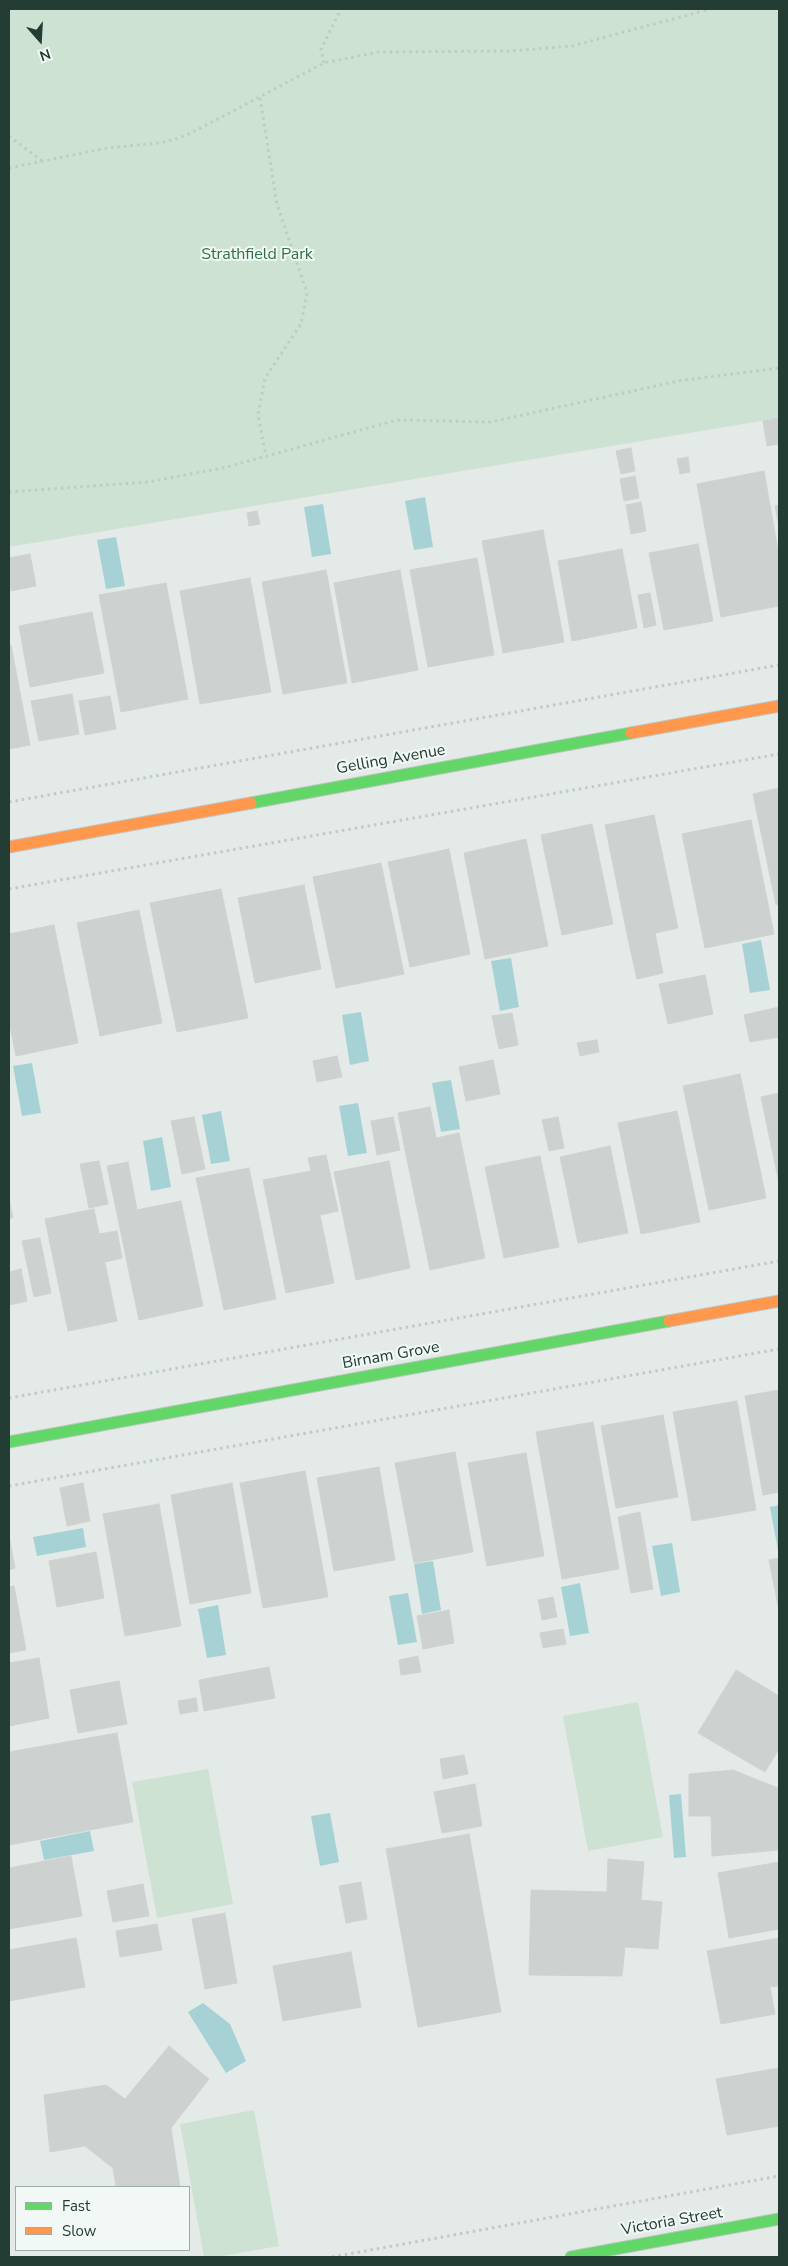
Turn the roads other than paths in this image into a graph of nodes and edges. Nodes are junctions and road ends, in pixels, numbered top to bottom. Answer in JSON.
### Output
{"nodes":[{"id":1,"x":779,"y":706,"type":"edge"},
{"id":2,"x":9,"y":847,"type":"edge"},
{"id":3,"x":779,"y":1301,"type":"edge"},
{"id":4,"x":9,"y":1442,"type":"edge"},
{"id":5,"x":779,"y":2219,"type":"edge"},
{"id":6,"x":571,"y":2257,"type":"edge"}],
"edges":[{"from":1,"to":2,"type":"street","name":"Gelling Avenue"},
{"from":3,"to":4,"type":"street","name":"Birnam Grove"},
{"from":5,"to":6,"type":"street","name":"Victoria Street"}]}
